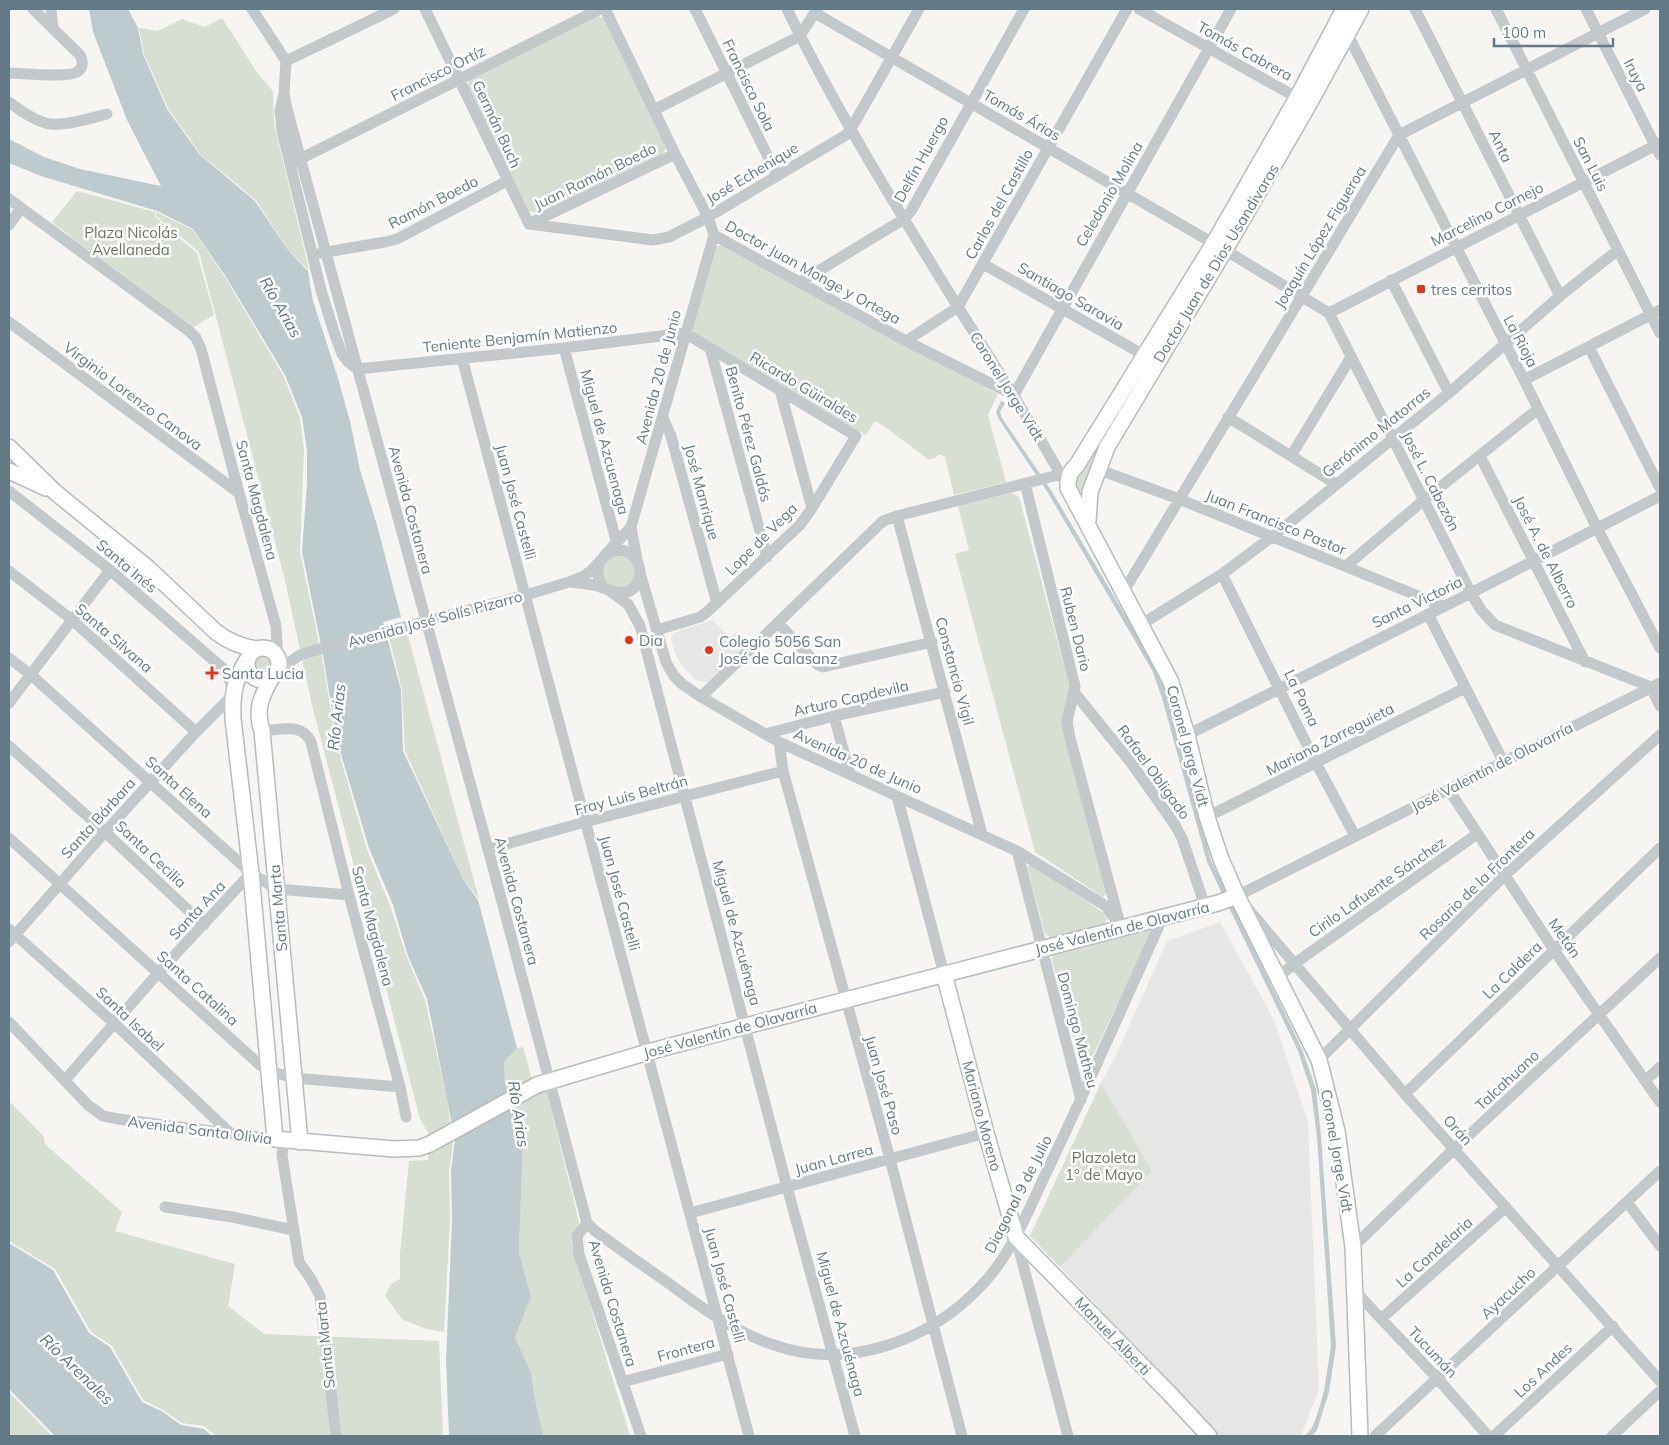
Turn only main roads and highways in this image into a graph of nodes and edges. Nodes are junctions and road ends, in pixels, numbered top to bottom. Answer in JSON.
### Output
{"nodes":[{"id":1,"x":1344,"y":9,"type":"edge"},
{"id":2,"x":1361,"y":9,"type":"edge"},
{"id":3,"x":1303,"y":101,"type":"junction"},
{"id":4,"x":1219,"y":246,"type":"junction"},
{"id":5,"x":9,"y":446,"type":"edge"},
{"id":6,"x":1097,"y":469,"type":"junction"},
{"id":7,"x":9,"y":471,"type":"edge"},
{"id":8,"x":1070,"y":478,"type":"junction"},
{"id":9,"x":1090,"y":490,"type":"junction"},
{"id":10,"x":55,"y":492,"type":"junction"},
{"id":11,"x":1088,"y":522,"type":"junction"},
{"id":12,"x":216,"y":632,"type":"junction"},
{"id":13,"x":261,"y":663,"type":"junction"},
{"id":14,"x":264,"y":692,"type":"junction"},
{"id":15,"x":232,"y":696,"type":"junction"},
{"id":16,"x":233,"y":719,"type":"junction"},
{"id":17,"x":261,"y":726,"type":"junction"},
{"id":18,"x":1234,"y":897,"type":"junction"},
{"id":19,"x":944,"y":974,"type":"junction"},
{"id":20,"x":532,"y":1086,"type":"joint"},
{"id":21,"x":280,"y":1140,"type":"joint"},
{"id":22,"x":300,"y":1142,"type":"junction"},
{"id":23,"x":1016,"y":1237,"type":"joint"},
{"id":24,"x":1209,"y":1436,"type":"edge"},
{"id":25,"x":1360,"y":1436,"type":"edge"}],
"edges":[{"from":1,"to":3,"type":"main road","name":"Doctor Juan de Dios Usandivaras"},
{"from":2,"to":3,"type":"main road","name":"Doctor Juan de Dios Usandivaras"},
{"from":3,"to":4,"type":"main road","name":"Doctor Juan de Dios Usandivaras"},
{"from":4,"to":6,"type":"main road","name":"Doctor Juan de Dios Usandivaras"},
{"from":4,"to":8,"type":"main road","name":"Doctor Juan de Dios Usandivaras"},
{"from":5,"to":10,"type":"main road","name":"Avenida José Solís Pizarro"},
{"from":6,"to":8,"type":"main road"},
{"from":6,"to":9,"type":"main road","name":"Doctor Juan de Dios Usandivaras"},
{"from":7,"to":10,"type":"main road","name":"Avenida José Solís Pizarro"},
{"from":8,"to":9,"type":"main road"},
{"from":8,"to":11,"type":"main road","name":"Coronel Jorge Vidt"},
{"from":9,"to":11,"type":"main road","name":"Doctor Juan de Dios Usandivaras"},
{"from":10,"to":12,"type":"main road","name":"Avenida José Solís Pizarro"},
{"from":11,"to":18,"type":"main road","name":"Coronel Jorge Vidt"},
{"from":12,"to":13,"type":"main road","name":"Avenida José Solís Pizarro"},
{"from":12,"to":13,"type":"main road","name":"Avenida José Solís Pizarro"},
{"from":13,"to":14,"type":"main road","name":"Santa Marta"},
{"from":13,"to":15,"type":"main road"},
{"from":14,"to":15,"type":"main road"},
{"from":14,"to":17,"type":"main road","name":"Santa Marta"},
{"from":15,"to":16,"type":"main road","name":"Santa Marta"},
{"from":16,"to":17,"type":"main road"},
{"from":16,"to":21,"type":"main road","name":"Santa Marta"},
{"from":17,"to":22,"type":"main road","name":"Santa Marta"},
{"from":18,"to":19,"type":"main road","name":"José Valentín de Olavarría"},
{"from":18,"to":25,"type":"main road","name":"Coronel Jorge Vidt"},
{"from":19,"to":20,"type":"main road","name":"José Valentín de Olavarría"},
{"from":19,"to":23,"type":"main road","name":"Mariano Moreno"},
{"from":20,"to":22,"type":"main road","name":"Avenida Santa Olivia"},
{"from":21,"to":22,"type":"main road","name":"Avenida Santa Olivia"},
{"from":23,"to":24,"type":"main road","name":"Manuel Alberti"}]}
